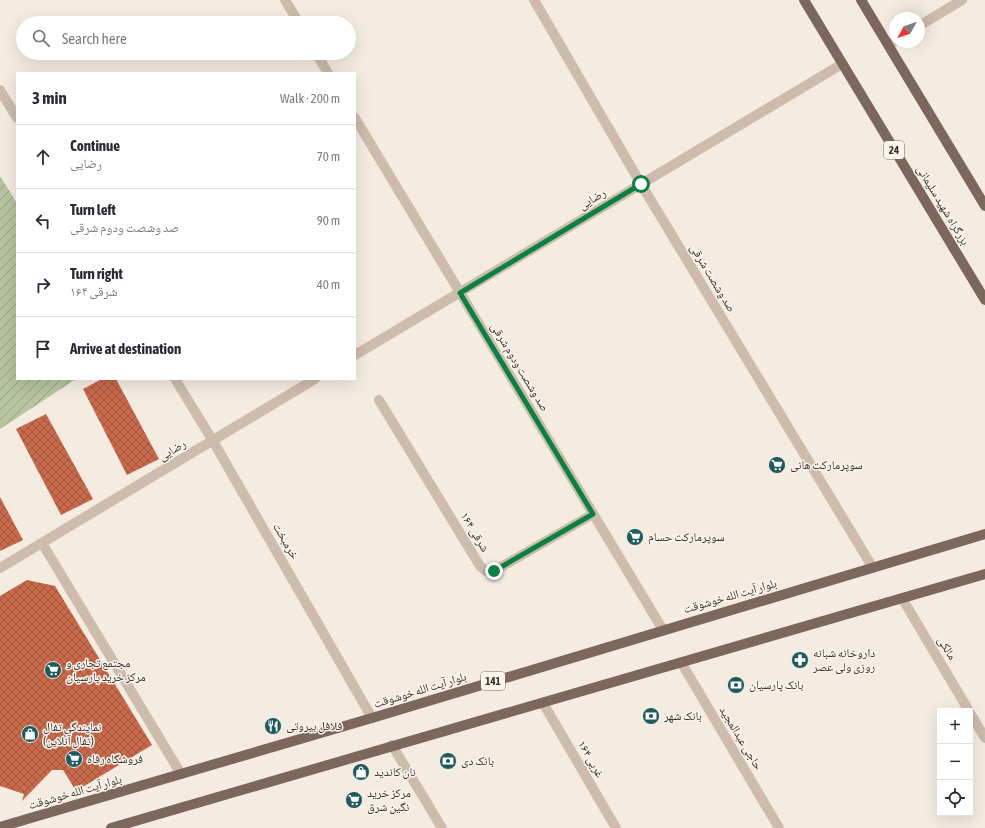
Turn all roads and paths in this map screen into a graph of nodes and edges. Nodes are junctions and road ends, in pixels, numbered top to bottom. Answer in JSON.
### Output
{"nodes":[{"id":1,"x":285,"y":0,"type":"edge"},
{"id":2,"x":534,"y":0,"type":"edge"},
{"id":3,"x":804,"y":0,"type":"edge"},
{"id":4,"x":861,"y":0,"type":"edge"},
{"id":5,"x":962,"y":0,"type":"edge"},
{"id":6,"x":294,"y":16,"type":"edge"},
{"id":7,"x":925,"y":22,"type":"edge"},
{"id":8,"x":889,"y":40,"type":"edge"},
{"id":9,"x":894,"y":48,"type":"edge"},
{"id":10,"x":320,"y":60,"type":"edge"},
{"id":11,"x":842,"y":64,"type":"junction"},
{"id":12,"x":327,"y":72,"type":"edge"},
{"id":13,"x":0,"y":90,"type":"edge"},
{"id":14,"x":16,"y":116,"type":"edge"},
{"id":15,"x":356,"y":120,"type":"edge"},
{"id":16,"x":641,"y":184,"type":"junction"},
{"id":17,"x":985,"y":206,"type":"edge"},
{"id":18,"x":460,"y":293,"type":"junction"},
{"id":19,"x":985,"y":300,"type":"edge"},
{"id":20,"x":356,"y":354,"type":"edge"},
{"id":21,"x":176,"y":380,"type":"edge"},
{"id":22,"x":313,"y":380,"type":"edge"},
{"id":23,"x":379,"y":400,"type":"dead end"},
{"id":24,"x":212,"y":441,"type":"junction"},
{"id":25,"x":593,"y":514,"type":"junction"},
{"id":26,"x":985,"y":534,"type":"edge"},
{"id":27,"x":42,"y":542,"type":"junction"},
{"id":28,"x":0,"y":568,"type":"edge"},
{"id":29,"x":873,"y":568,"type":"junction"},
{"id":30,"x":985,"y":574,"type":"edge"},
{"id":31,"x":902,"y":598,"type":"junction"},
{"id":32,"x":663,"y":630,"type":"junction"},
{"id":33,"x":681,"y":662,"type":"junction"},
{"id":34,"x":543,"y":703,"type":"junction"},
{"id":35,"x":967,"y":708,"type":"edge"},
{"id":36,"x":372,"y":718,"type":"junction"},
{"id":37,"x":973,"y":718,"type":"edge"},
{"id":38,"x":985,"y":738,"type":"edge"},
{"id":39,"x":392,"y":746,"type":"junction"},
{"id":40,"x":181,"y":774,"type":"junction"},
{"id":41,"x":0,"y":820,"type":"edge"},
{"id":42,"x":18,"y":822,"type":"junction"},
{"id":43,"x":0,"y":827,"type":"edge"},
{"id":44,"x":111,"y":828,"type":"edge"},
{"id":45,"x":442,"y":828,"type":"edge"},
{"id":46,"x":616,"y":828,"type":"edge"},
{"id":47,"x":779,"y":828,"type":"edge"}],
"edges":[{"from":1,"to":6,"type":"street"},
{"from":2,"to":16,"type":"street","name":"صد وشصت شرقی"},
{"from":3,"to":11,"type":"main road","name":"بزرگراه شهید سلیمانی","number":"24"},
{"from":4,"to":8,"type":"main road"},
{"from":5,"to":7,"type":"street"},
{"from":9,"to":17,"type":"main road"},
{"from":10,"to":12,"type":"street"},
{"from":11,"to":16,"type":"street","name":"رضایی"},
{"from":11,"to":19,"type":"main road","name":"بزرگراه شهید سلیمانی","number":"24"},
{"from":13,"to":14,"type":"street"},
{"from":15,"to":18,"type":"street","name":"صد وشصت ودوم شرقى"},
{"from":16,"to":18,"type":"street","name":"رضایی"},
{"from":16,"to":29,"type":"street","name":"صد وشصت شرقی"},
{"from":18,"to":20,"type":"street","name":"رضایی"},
{"from":18,"to":25,"type":"street","name":"صد وشصت ودوم شرقى"},
{"from":21,"to":24,"type":"street","name":"خرمبخت"},
{"from":22,"to":24,"type":"street","name":"رضایی"},
{"from":23,"to":25,"type":"street","name":"۱۶۴ شرقی"},
{"from":24,"to":27,"type":"street","name":"رضایی"},
{"from":24,"to":36,"type":"street","name":"خرمبخت"},
{"from":25,"to":32,"type":"street","name":"صد وشصت ودوم شرقى"},
{"from":26,"to":29,"type":"main road","name":"بلوار آیت الله خوشوقت","number":"141"},
{"from":27,"to":28,"type":"street","name":"رضایی"},
{"from":27,"to":40,"type":"street"},
{"from":29,"to":32,"type":"main road","name":"بلوار آیت الله خوشوقت","number":"141"},
{"from":30,"to":31,"type":"main road"},
{"from":31,"to":33,"type":"main road"},
{"from":31,"to":35,"type":"street","name":"مالکی"},
{"from":32,"to":36,"type":"main road","name":"بلوار آیت الله خوشوقت","number":"141"},
{"from":33,"to":34,"type":"main road"},
{"from":33,"to":47,"type":"street","name":"حاجی عبدالمجید"},
{"from":34,"to":39,"type":"main road"},
{"from":34,"to":46,"type":"street","name":"۱۶۴ غربی"},
{"from":36,"to":40,"type":"main road","name":"بلوار آیت الله خوشوقت","number":"141"},
{"from":37,"to":38,"type":"street","name":"مالکی"},
{"from":39,"to":44,"type":"main road"},
{"from":39,"to":45,"type":"street"},
{"from":40,"to":42,"type":"main road","name":"بلوار آیت الله خوشوقت","number":"141"},
{"from":41,"to":42,"type":"main road"},
{"from":42,"to":43,"type":"main road","name":"بلوار آیت الله خوشوقت","number":"141"}]}
